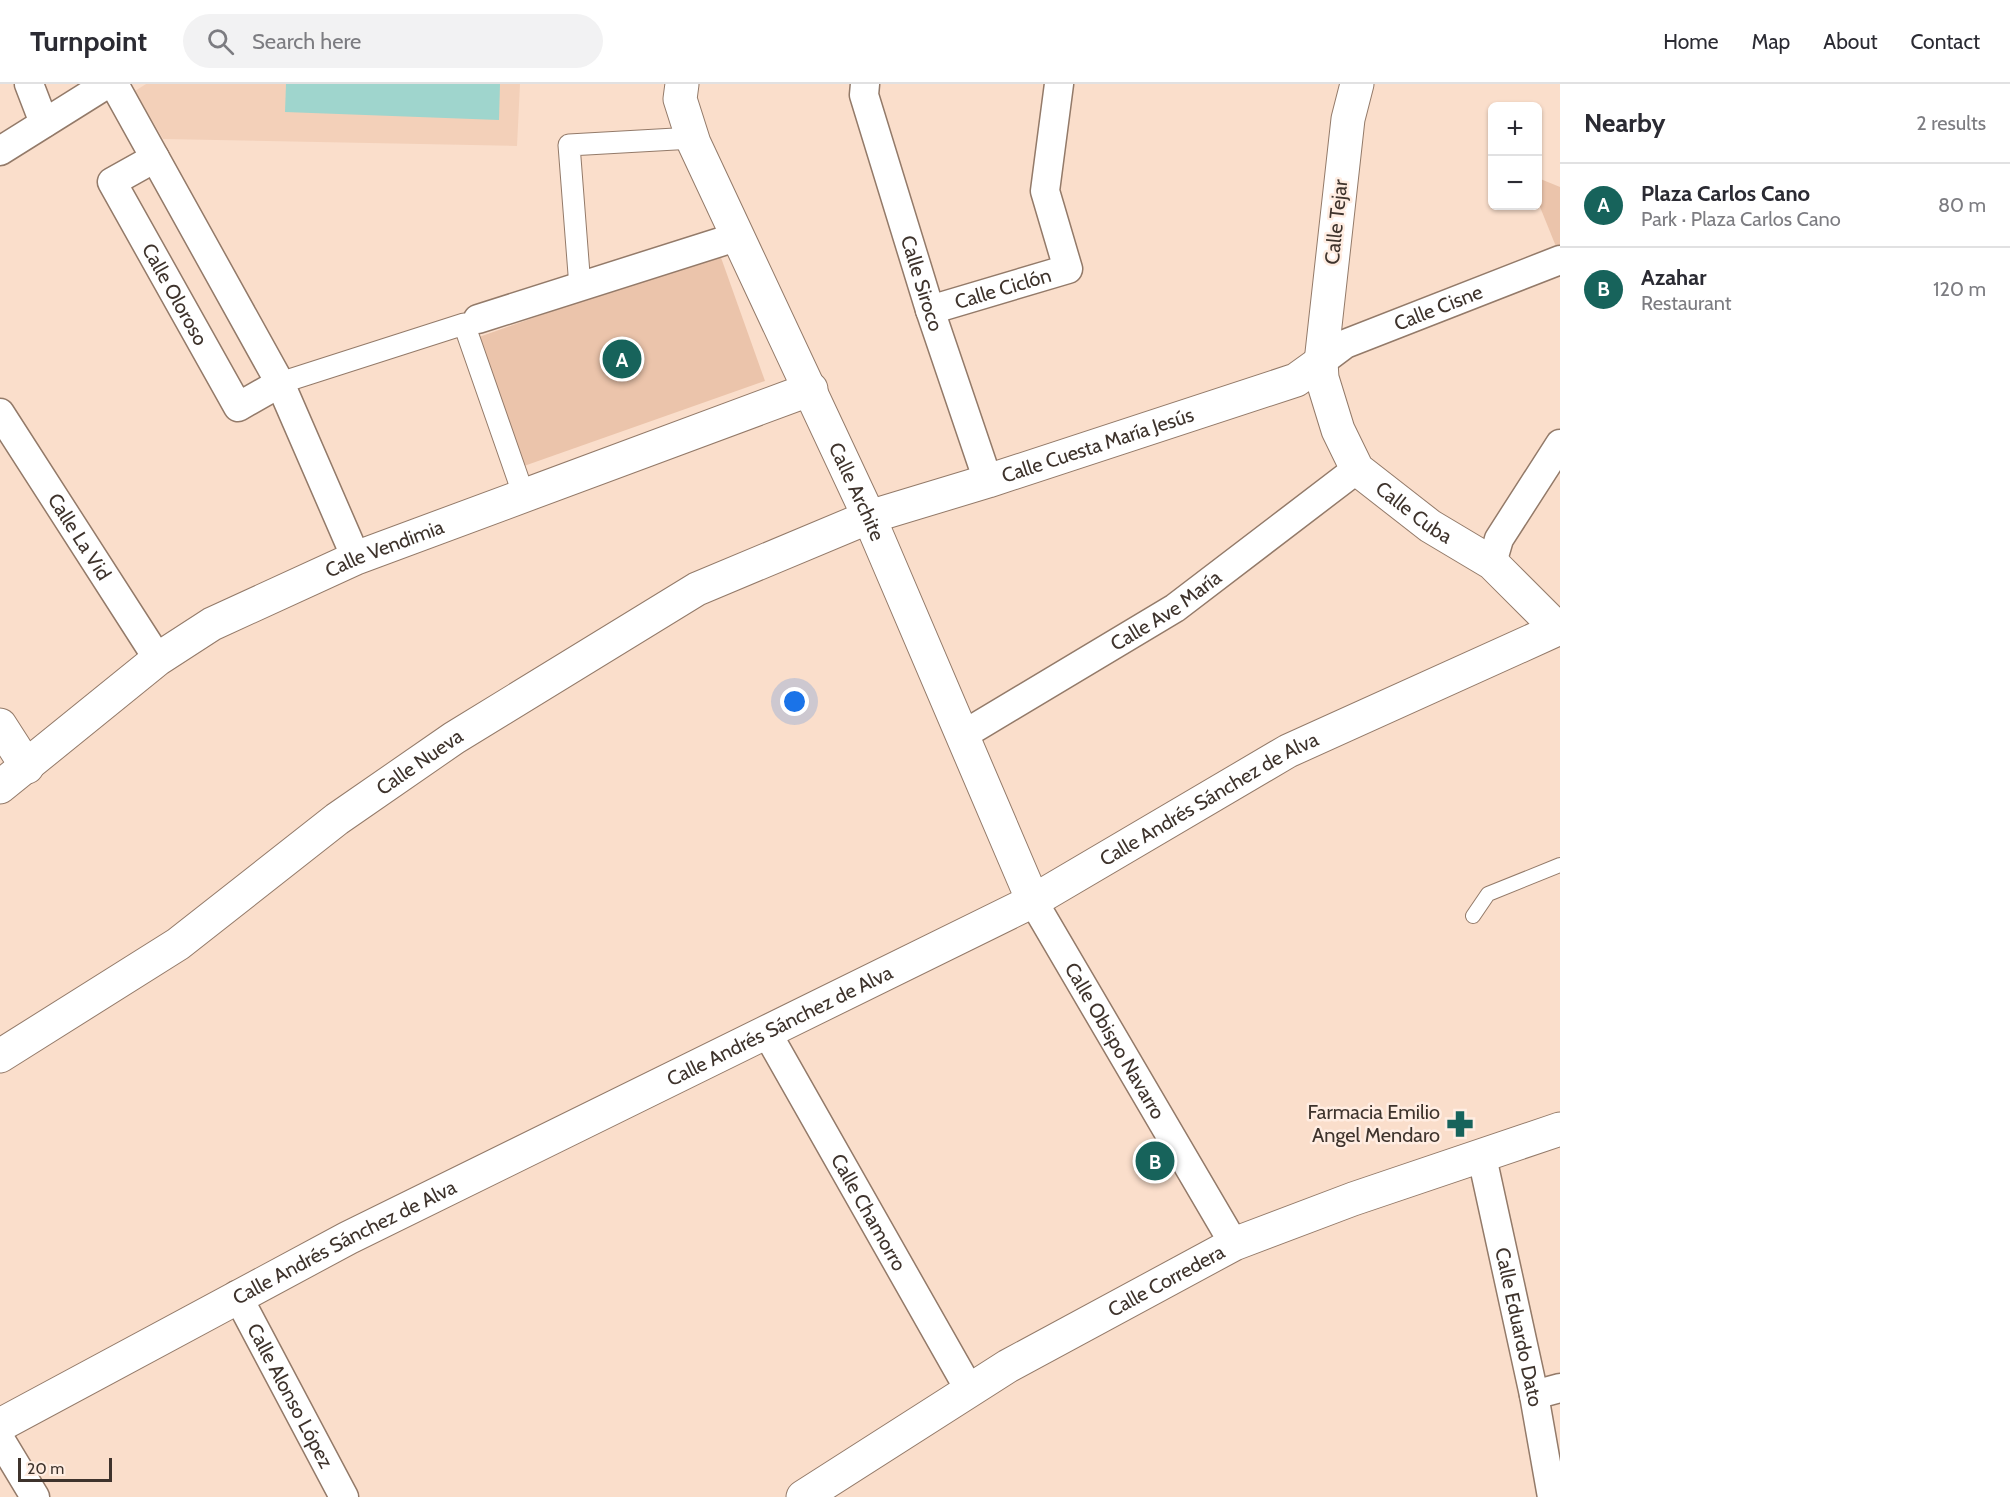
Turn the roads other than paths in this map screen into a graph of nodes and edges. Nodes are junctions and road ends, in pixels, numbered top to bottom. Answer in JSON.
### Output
{"nodes":[{"id":1,"x":29,"y":84,"type":"edge"},
{"id":2,"x":107,"y":84,"type":"edge"},
{"id":3,"x":114,"y":84,"type":"edge"},
{"id":4,"x":682,"y":84,"type":"edge"},
{"id":5,"x":866,"y":84,"type":"edge"},
{"id":6,"x":1059,"y":84,"type":"edge"},
{"id":7,"x":1357,"y":84,"type":"edge"},
{"id":8,"x":44,"y":123,"type":"junction"},
{"id":9,"x":693,"y":138,"type":"junction"},
{"id":10,"x":0,"y":151,"type":"edge"},
{"id":11,"x":155,"y":158,"type":"junction"},
{"id":12,"x":736,"y":237,"type":"junction"},
{"id":13,"x":1560,"y":260,"type":"edge"},
{"id":14,"x":580,"y":287,"type":"junction"},
{"id":15,"x":930,"y":310,"type":"junction"},
{"id":16,"x":471,"y":322,"type":"junction"},
{"id":17,"x":1321,"y":362,"type":"junction"},
{"id":18,"x":280,"y":383,"type":"junction"},
{"id":19,"x":811,"y":389,"type":"junction"},
{"id":20,"x":0,"y":412,"type":"edge"},
{"id":21,"x":1560,"y":444,"type":"edge"},
{"id":22,"x":1357,"y":469,"type":"junction"},
{"id":23,"x":988,"y":481,"type":"junction"},
{"id":24,"x":524,"y":496,"type":"junction"},
{"id":25,"x":869,"y":517,"type":"junction"},
{"id":26,"x":356,"y":558,"type":"junction"},
{"id":27,"x":1492,"y":563,"type":"junction"},
{"id":28,"x":1559,"y":629,"type":"edge"},
{"id":29,"x":158,"y":659,"type":"junction"},
{"id":30,"x":0,"y":725,"type":"edge"},
{"id":31,"x":963,"y":735,"type":"junction"},
{"id":32,"x":27,"y":766,"type":"junction"},
{"id":33,"x":0,"y":787,"type":"edge"},
{"id":34,"x":1560,"y":865,"type":"edge"},
{"id":35,"x":1033,"y":901,"type":"junction"},
{"id":36,"x":1473,"y":916,"type":"dead end"},
{"id":37,"x":767,"y":1033,"type":"junction"},
{"id":38,"x":0,"y":1056,"type":"edge"},
{"id":39,"x":1560,"y":1129,"type":"edge"},
{"id":40,"x":1482,"y":1157,"type":"junction"},
{"id":41,"x":1234,"y":1244,"type":"junction"},
{"id":42,"x":237,"y":1295,"type":"junction"},
{"id":43,"x":969,"y":1389,"type":"junction"},
{"id":44,"x":1547,"y":1391,"type":"edge"},
{"id":45,"x":0,"y":1425,"type":"edge"},
{"id":46,"x":0,"y":1439,"type":"edge"},
{"id":47,"x":35,"y":1497,"type":"edge"},
{"id":48,"x":344,"y":1497,"type":"edge"},
{"id":49,"x":803,"y":1497,"type":"edge"},
{"id":50,"x":1552,"y":1497,"type":"edge"}],
"edges":[{"from":1,"to":8,"type":"street"},
{"from":2,"to":8,"type":"street"},
{"from":3,"to":11,"type":"street"},
{"from":4,"to":9,"type":"street","name":"Calle Archite"},
{"from":5,"to":15,"type":"street","name":"Calle Siroco"},
{"from":6,"to":15,"type":"street","name":"Calle Ciclón"},
{"from":7,"to":17,"type":"street","name":"Calle Tejar"},
{"from":8,"to":10,"type":"street"},
{"from":9,"to":12,"type":"street","name":"Calle Archite"},
{"from":9,"to":14,"type":"street"},
{"from":11,"to":18,"type":"street"},
{"from":11,"to":18,"type":"street","name":"Calle Oloroso"},
{"from":12,"to":14,"type":"street"},
{"from":12,"to":19,"type":"street","name":"Calle Archite"},
{"from":13,"to":17,"type":"street","name":"Calle Cisne"},
{"from":14,"to":16,"type":"street"},
{"from":15,"to":23,"type":"street","name":"Calle Siroco"},
{"from":16,"to":18,"type":"street"},
{"from":16,"to":24,"type":"street"},
{"from":17,"to":22,"type":"street","name":"Calle Cuba"},
{"from":17,"to":23,"type":"street","name":"Calle Cuesta María Jesús"},
{"from":18,"to":26,"type":"street"},
{"from":19,"to":24,"type":"street","name":"Calle Vendimia"},
{"from":19,"to":25,"type":"street","name":"Calle Archite"},
{"from":20,"to":29,"type":"street","name":"Calle La Vid"},
{"from":21,"to":27,"type":"street"},
{"from":22,"to":27,"type":"street","name":"Calle Cuba"},
{"from":22,"to":31,"type":"street","name":"Calle Ave María"},
{"from":23,"to":25,"type":"street","name":"Calle Cuesta María Jesús"},
{"from":24,"to":26,"type":"street","name":"Calle Vendimia"},
{"from":25,"to":31,"type":"street","name":"Calle Archite"},
{"from":25,"to":38,"type":"street","name":"Calle Nueva"},
{"from":26,"to":29,"type":"street","name":"Calle Vendimia"},
{"from":27,"to":28,"type":"street","name":"Calle Cuba"},
{"from":28,"to":35,"type":"street","name":"Calle Andrés Sánchez de Alva"},
{"from":29,"to":32,"type":"street","name":"Calle Vendimia"},
{"from":30,"to":32,"type":"street"},
{"from":31,"to":35,"type":"street","name":"Calle Archite"},
{"from":32,"to":33,"type":"street","name":"Calle Vendimia"},
{"from":34,"to":36,"type":"lane"},
{"from":35,"to":37,"type":"street","name":"Calle Andrés Sánchez de Alva"},
{"from":35,"to":41,"type":"street","name":"Calle Obispo Navarro"},
{"from":37,"to":42,"type":"street","name":"Calle Andrés Sánchez de Alva"},
{"from":37,"to":43,"type":"street","name":"Calle Chamorro"},
{"from":39,"to":40,"type":"street","name":"Calle Corredera"},
{"from":40,"to":41,"type":"street","name":"Calle Corredera"},
{"from":40,"to":44,"type":"street","name":"Calle Eduardo Dato"},
{"from":41,"to":43,"type":"street","name":"Calle Corredera"},
{"from":42,"to":45,"type":"street","name":"Calle Andrés Sánchez de Alva"},
{"from":42,"to":48,"type":"street","name":"Calle Alonso López"},
{"from":43,"to":49,"type":"street","name":"Calle Corredera"},
{"from":44,"to":50,"type":"street","name":"Calle Eduardo Dato"},
{"from":46,"to":47,"type":"street"}]}
